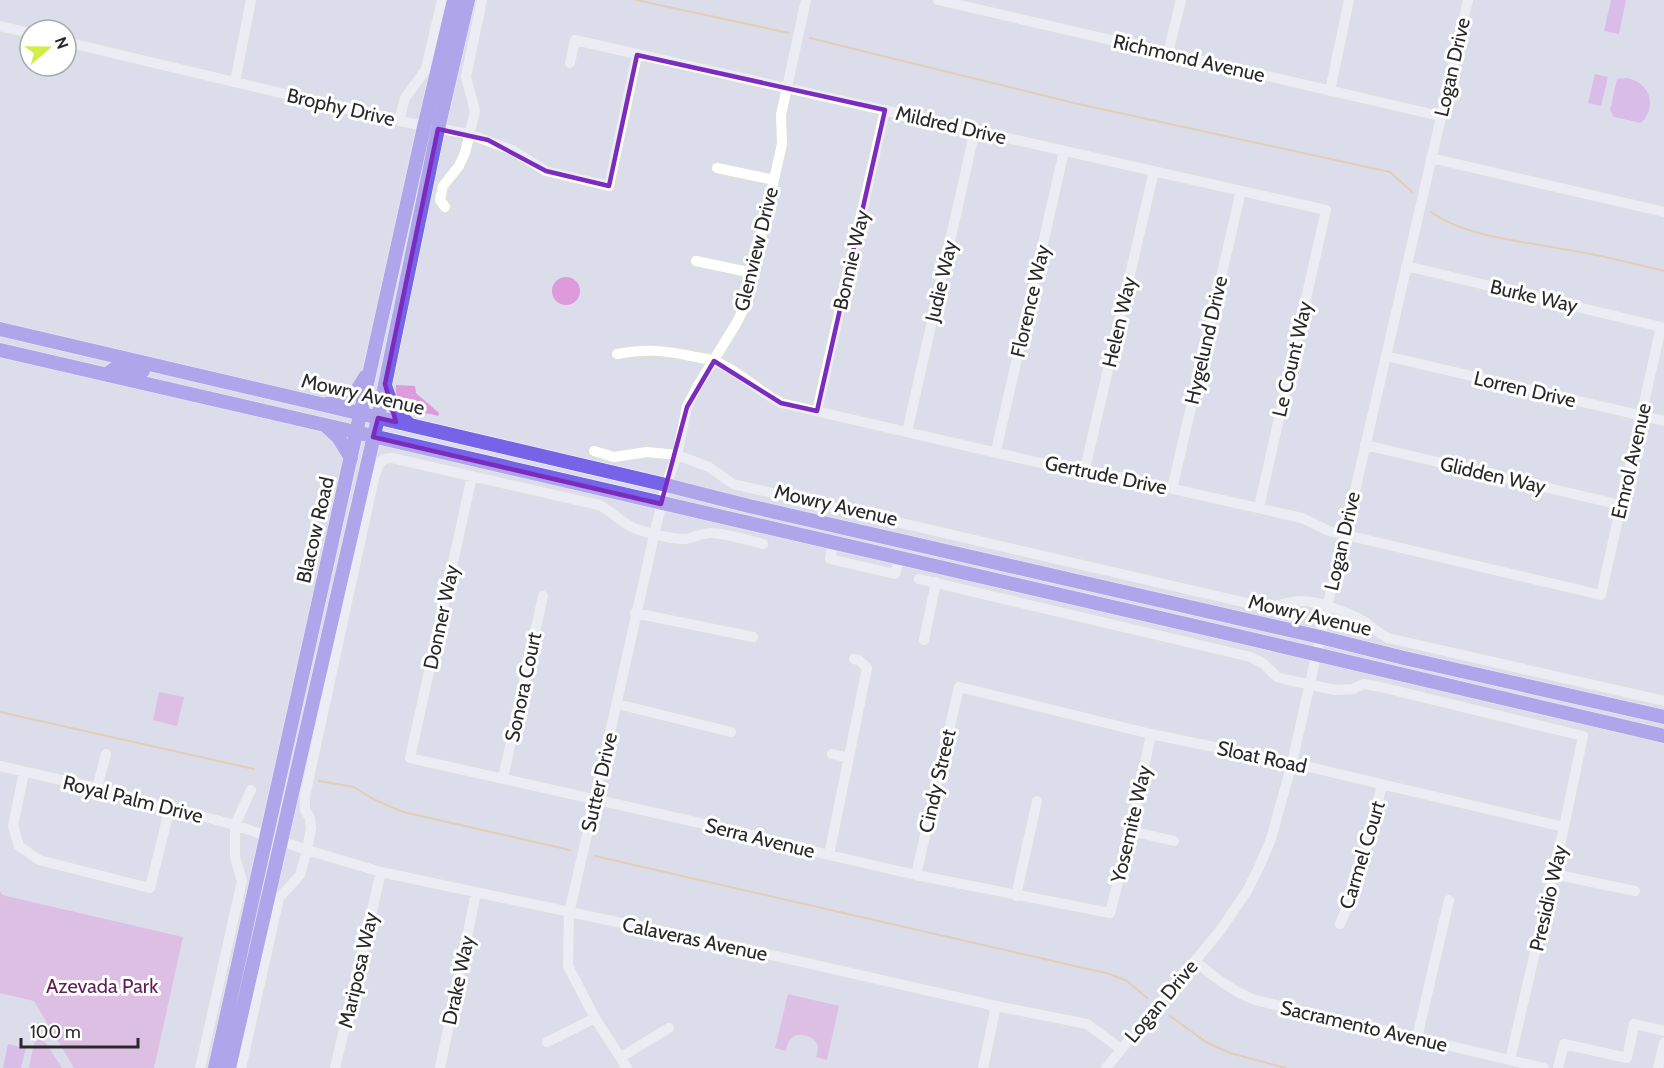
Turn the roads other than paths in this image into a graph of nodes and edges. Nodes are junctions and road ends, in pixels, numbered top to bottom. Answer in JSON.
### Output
{"nodes":[{"id":1,"x":251,"y":0,"type":"edge"},
{"id":2,"x":442,"y":0,"type":"edge"},
{"id":3,"x":454,"y":0,"type":"edge"},
{"id":4,"x":468,"y":0,"type":"edge"},
{"id":5,"x":482,"y":0,"type":"edge"},
{"id":6,"x":806,"y":0,"type":"edge"},
{"id":7,"x":938,"y":0,"type":"edge"},
{"id":8,"x":1181,"y":0,"type":"edge"},
{"id":9,"x":1349,"y":0,"type":"edge"},
{"id":10,"x":1468,"y":0,"type":"edge"},
{"id":11,"x":0,"y":26,"type":"edge"},
{"id":12,"x":18,"y":30,"type":"edge"},
{"id":13,"x":78,"y":45,"type":"edge"},
{"id":14,"x":1168,"y":53,"type":"junction"},
{"id":15,"x":637,"y":55,"type":"junction"},
{"id":16,"x":570,"y":63,"type":"dead end"},
{"id":17,"x":235,"y":82,"type":"junction"},
{"id":18,"x":787,"y":87,"type":"junction"},
{"id":19,"x":1330,"y":91,"type":"junction"},
{"id":20,"x":885,"y":110,"type":"junction"},
{"id":21,"x":1440,"y":116,"type":"junction"},
{"id":22,"x":399,"y":121,"type":"junction"},
{"id":23,"x":431,"y":128,"type":"junction"},
{"id":24,"x":975,"y":130,"type":"junction"},
{"id":25,"x":469,"y":134,"type":"junction"},
{"id":26,"x":1064,"y":151,"type":"junction"},
{"id":27,"x":1431,"y":158,"type":"junction"},
{"id":28,"x":717,"y":168,"type":"dead end"},
{"id":29,"x":1154,"y":171,"type":"junction"},
{"id":30,"x":774,"y":180,"type":"junction"},
{"id":31,"x":1241,"y":191,"type":"junction"},
{"id":32,"x":445,"y":207,"type":"dead end"},
{"id":33,"x":1326,"y":210,"type":"joint"},
{"id":34,"x":1664,"y":212,"type":"edge"},
{"id":35,"x":696,"y":261,"type":"dead end"},
{"id":36,"x":1406,"y":266,"type":"junction"},
{"id":37,"x":753,"y":273,"type":"junction"},
{"id":38,"x":1661,"y":327,"type":"joint"},
{"id":39,"x":0,"y":329,"type":"edge"},
{"id":40,"x":5,"y":351,"type":"edge"},
{"id":41,"x":617,"y":354,"type":"dead end"},
{"id":42,"x":1386,"y":356,"type":"junction"},
{"id":43,"x":123,"y":357,"type":"junction"},
{"id":44,"x":373,"y":359,"type":"junction"},
{"id":45,"x":714,"y":361,"type":"junction"},
{"id":46,"x":107,"y":375,"type":"junction"},
{"id":47,"x":222,"y":381,"type":"junction"},
{"id":48,"x":385,"y":384,"type":"junction"},
{"id":49,"x":321,"y":405,"type":"junction"},
{"id":50,"x":817,"y":411,"type":"junction"},
{"id":51,"x":361,"y":414,"type":"junction"},
{"id":52,"x":1641,"y":416,"type":"junction"},
{"id":53,"x":378,"y":418,"type":"junction"},
{"id":54,"x":1664,"y":421,"type":"edge"},
{"id":55,"x":410,"y":425,"type":"junction"},
{"id":56,"x":326,"y":426,"type":"junction"},
{"id":57,"x":907,"y":432,"type":"junction"},
{"id":58,"x":357,"y":433,"type":"junction"},
{"id":59,"x":373,"y":437,"type":"junction"},
{"id":60,"x":1365,"y":445,"type":"junction"},
{"id":61,"x":594,"y":451,"type":"dead end"},
{"id":62,"x":996,"y":451,"type":"junction"},
{"id":63,"x":677,"y":455,"type":"junction"},
{"id":64,"x":351,"y":458,"type":"junction"},
{"id":65,"x":1084,"y":473,"type":"junction"},
{"id":66,"x":472,"y":476,"type":"junction"},
{"id":67,"x":666,"y":485,"type":"junction"},
{"id":68,"x":1172,"y":489,"type":"junction"},
{"id":69,"x":661,"y":504,"type":"junction"},
{"id":70,"x":1621,"y":505,"type":"junction"},
{"id":71,"x":1259,"y":507,"type":"junction"},
{"id":72,"x":654,"y":533,"type":"junction"},
{"id":73,"x":1345,"y":534,"type":"junction"},
{"id":74,"x":763,"y":544,"type":"dead end"},
{"id":75,"x":919,"y":579,"type":"dead end"},
{"id":76,"x":936,"y":582,"type":"junction"},
{"id":77,"x":1601,"y":595,"type":"joint"},
{"id":78,"x":543,"y":596,"type":"dead end"},
{"id":79,"x":1327,"y":607,"type":"junction"},
{"id":80,"x":636,"y":613,"type":"junction"},
{"id":81,"x":753,"y":637,"type":"dead end"},
{"id":82,"x":1320,"y":637,"type":"junction"},
{"id":83,"x":924,"y":640,"type":"dead end"},
{"id":84,"x":1316,"y":655,"type":"junction"},
{"id":85,"x":854,"y":659,"type":"dead end"},
{"id":86,"x":1309,"y":685,"type":"junction"},
{"id":87,"x":959,"y":687,"type":"joint"},
{"id":88,"x":1664,"y":701,"type":"edge"},
{"id":89,"x":617,"y":704,"type":"junction"},
{"id":90,"x":1664,"y":717,"type":"edge"},
{"id":91,"x":731,"y":732,"type":"dead end"},
{"id":92,"x":1151,"y":734,"type":"junction"},
{"id":93,"x":1664,"y":736,"type":"edge"},
{"id":94,"x":106,"y":754,"type":"dead end"},
{"id":95,"x":832,"y":754,"type":"dead end"},
{"id":96,"x":849,"y":758,"type":"junction"},
{"id":97,"x":410,"y":759,"type":"joint"},
{"id":98,"x":1292,"y":763,"type":"junction"},
{"id":99,"x":0,"y":766,"type":"edge"},
{"id":100,"x":24,"y":772,"type":"junction"},
{"id":101,"x":502,"y":778,"type":"junction"},
{"id":102,"x":1382,"y":785,"type":"junction"},
{"id":103,"x":97,"y":788,"type":"junction"},
{"id":104,"x":251,"y":790,"type":"dead end"},
{"id":105,"x":596,"y":800,"type":"junction"},
{"id":106,"x":1037,"y":801,"type":"dead end"},
{"id":107,"x":170,"y":807,"type":"junction"},
{"id":108,"x":235,"y":825,"type":"junction"},
{"id":109,"x":1564,"y":827,"type":"junction"},
{"id":110,"x":1131,"y":831,"type":"junction"},
{"id":111,"x":265,"y":836,"type":"junction"},
{"id":112,"x":1173,"y":841,"type":"dead end"},
{"id":113,"x":280,"y":842,"type":"junction"},
{"id":114,"x":307,"y":850,"type":"junction"},
{"id":115,"x":829,"y":855,"type":"junction"},
{"id":116,"x":381,"y":872,"type":"junction"},
{"id":117,"x":1553,"y":874,"type":"junction"},
{"id":118,"x":916,"y":875,"type":"junction"},
{"id":119,"x":1635,"y":891,"type":"dead end"},
{"id":120,"x":476,"y":893,"type":"junction"},
{"id":121,"x":1016,"y":896,"type":"junction"},
{"id":122,"x":1449,"y":900,"type":"dead end"},
{"id":123,"x":569,"y":913,"type":"junction"},
{"id":124,"x":1110,"y":913,"type":"joint"},
{"id":125,"x":1340,"y":924,"type":"dead end"},
{"id":126,"x":1195,"y":961,"type":"junction"},
{"id":127,"x":996,"y":1006,"type":"junction"},
{"id":128,"x":595,"y":1018,"type":"junction"},
{"id":129,"x":669,"y":1028,"type":"dead end"},
{"id":130,"x":1664,"y":1031,"type":"edge"},
{"id":131,"x":1417,"y":1038,"type":"junction"},
{"id":132,"x":547,"y":1042,"type":"dead end"},
{"id":133,"x":1664,"y":1043,"type":"edge"},
{"id":134,"x":1121,"y":1049,"type":"junction"},
{"id":135,"x":621,"y":1057,"type":"junction"},
{"id":136,"x":1510,"y":1060,"type":"junction"},
{"id":137,"x":200,"y":1068,"type":"edge"},
{"id":138,"x":214,"y":1068,"type":"edge"},
{"id":139,"x":229,"y":1068,"type":"edge"},
{"id":140,"x":241,"y":1068,"type":"edge"},
{"id":141,"x":335,"y":1068,"type":"edge"},
{"id":142,"x":440,"y":1068,"type":"edge"},
{"id":143,"x":627,"y":1068,"type":"edge"},
{"id":144,"x":983,"y":1068,"type":"edge"},
{"id":145,"x":1106,"y":1068,"type":"edge"},
{"id":146,"x":1545,"y":1068,"type":"edge"},
{"id":147,"x":1558,"y":1068,"type":"edge"},
{"id":148,"x":1658,"y":1068,"type":"edge"}],
"edges":[{"from":1,"to":17,"type":"street"},
{"from":2,"to":22,"type":"street"},
{"from":3,"to":23,"type":"main road","name":"Blacow Road"},
{"from":4,"to":23,"type":"main road","name":"Blacow Road"},
{"from":5,"to":25,"type":"street"},
{"from":6,"to":18,"type":"street","name":"Glenview Drive"},
{"from":7,"to":14,"type":"street","name":"Richmond Avenue"},
{"from":8,"to":14,"type":"street"},
{"from":9,"to":19,"type":"street"},
{"from":10,"to":21,"type":"street","name":"Logan Drive"},
{"from":11,"to":12,"type":"street"},
{"from":13,"to":17,"type":"street","name":"Brophy Drive"},
{"from":14,"to":19,"type":"street","name":"Richmond Avenue"},
{"from":15,"to":16,"type":"street","name":"Mildred Drive"},
{"from":15,"to":18,"type":"street","name":"Mildred Drive"},
{"from":15,"to":25,"type":"street","name":"Brophy Drive"},
{"from":17,"to":22,"type":"street","name":"Brophy Drive"},
{"from":18,"to":20,"type":"street","name":"Mildred Drive"},
{"from":18,"to":30,"type":"street","name":"Glenview Drive"},
{"from":19,"to":21,"type":"street","name":"Richmond Avenue"},
{"from":20,"to":24,"type":"street","name":"Mildred Drive"},
{"from":20,"to":50,"type":"street","name":"Bonnie Way"},
{"from":21,"to":27,"type":"street","name":"Logan Drive"},
{"from":22,"to":23,"type":"street","name":"Brophy Drive"},
{"from":23,"to":25,"type":"street","name":"Brophy Drive"},
{"from":23,"to":44,"type":"main road","name":"Blacow Road"},
{"from":23,"to":48,"type":"main road","name":"Blacow Road"},
{"from":24,"to":26,"type":"street","name":"Mildred Drive"},
{"from":24,"to":57,"type":"street","name":"Judie Way"},
{"from":25,"to":32,"type":"street"},
{"from":26,"to":29,"type":"street","name":"Mildred Drive"},
{"from":26,"to":62,"type":"street","name":"Florence Way"},
{"from":27,"to":34,"type":"street"},
{"from":27,"to":36,"type":"street","name":"Logan Drive"},
{"from":28,"to":30,"type":"street"},
{"from":29,"to":31,"type":"street","name":"Mildred Drive"},
{"from":29,"to":65,"type":"street","name":"Helen Way"},
{"from":30,"to":37,"type":"street","name":"Glenview Drive"},
{"from":31,"to":33,"type":"street","name":"Mildred Drive"},
{"from":31,"to":68,"type":"street","name":"Hygelund Drive"},
{"from":33,"to":71,"type":"street","name":"Le Count Way"},
{"from":35,"to":37,"type":"street"},
{"from":36,"to":38,"type":"street","name":"Burke Way"},
{"from":36,"to":42,"type":"street","name":"Logan Drive"},
{"from":37,"to":45,"type":"street","name":"Glenview Drive"},
{"from":38,"to":52,"type":"street","name":"Emrol Avenue"},
{"from":39,"to":43,"type":"main road","name":"Mowry Avenue"},
{"from":40,"to":43,"type":"main road"},
{"from":40,"to":46,"type":"main road","name":"Mowry Avenue"},
{"from":41,"to":45,"type":"street","name":"Gertrude Drive"},
{"from":42,"to":52,"type":"street","name":"Lorren Drive"},
{"from":42,"to":60,"type":"street","name":"Logan Drive"},
{"from":43,"to":47,"type":"main road","name":"Mowry Avenue"},
{"from":44,"to":49,"type":"main road"},
{"from":44,"to":51,"type":"main road","name":"Blacow Road"},
{"from":45,"to":50,"type":"street","name":"Gertrude Drive"},
{"from":45,"to":63,"type":"street","name":"Glenview Drive"},
{"from":46,"to":47,"type":"main road"},
{"from":46,"to":56,"type":"main road","name":"Mowry Avenue"},
{"from":47,"to":49,"type":"main road","name":"Mowry Avenue"},
{"from":48,"to":53,"type":"main road","name":"Blacow Road"},
{"from":48,"to":55,"type":"main road"},
{"from":49,"to":51,"type":"main road","name":"Mowry Avenue"},
{"from":50,"to":57,"type":"street","name":"Gertrude Drive"},
{"from":51,"to":53,"type":"main road","name":"Mowry Avenue"},
{"from":51,"to":58,"type":"main road","name":"Blacow Road"},
{"from":52,"to":54,"type":"street","name":"Lorren Drive"},
{"from":52,"to":70,"type":"street","name":"Emrol Avenue"},
{"from":53,"to":55,"type":"main road","name":"Mowry Avenue"},
{"from":53,"to":59,"type":"main road","name":"Blacow Road"},
{"from":55,"to":67,"type":"main road","name":"Mowry Avenue"},
{"from":56,"to":58,"type":"main road","name":"Mowry Avenue"},
{"from":56,"to":64,"type":"main road"},
{"from":57,"to":62,"type":"street","name":"Gertrude Drive"},
{"from":58,"to":59,"type":"main road","name":"Mowry Avenue"},
{"from":58,"to":64,"type":"main road","name":"Blacow Road"},
{"from":59,"to":69,"type":"main road","name":"Mowry Avenue"},
{"from":59,"to":113,"type":"main road","name":"Blacow Road"},
{"from":60,"to":70,"type":"street","name":"Glidden Way"},
{"from":60,"to":73,"type":"street","name":"Logan Drive"},
{"from":61,"to":63,"type":"street","name":"Mowry Avenue"},
{"from":62,"to":65,"type":"street","name":"Gertrude Drive"},
{"from":63,"to":67,"type":"street","name":"Glenview Drive"},
{"from":63,"to":79,"type":"street","name":"Mowry Avenue"},
{"from":64,"to":111,"type":"main road","name":"Blacow Road"},
{"from":65,"to":68,"type":"street","name":"Gertrude Drive"},
{"from":66,"to":72,"type":"street"},
{"from":66,"to":97,"type":"street","name":"Donner Way"},
{"from":66,"to":114,"type":"street"},
{"from":67,"to":69,"type":"street","name":"Sutter Drive"},
{"from":67,"to":82,"type":"main road","name":"Mowry Avenue"},
{"from":68,"to":71,"type":"street","name":"Gertrude Drive"},
{"from":69,"to":72,"type":"street","name":"Sutter Drive"},
{"from":69,"to":84,"type":"main road","name":"Mowry Avenue"},
{"from":70,"to":77,"type":"street","name":"Emrol Avenue"},
{"from":71,"to":73,"type":"street","name":"Gertrude Drive"},
{"from":72,"to":74,"type":"street"},
{"from":72,"to":80,"type":"street","name":"Sutter Drive"},
{"from":73,"to":77,"type":"street","name":"Gertrude Drive"},
{"from":73,"to":79,"type":"street","name":"Logan Drive"},
{"from":75,"to":76,"type":"street"},
{"from":76,"to":83,"type":"street"},
{"from":76,"to":86,"type":"street"},
{"from":78,"to":101,"type":"street","name":"Sonora Court"},
{"from":79,"to":82,"type":"street","name":"Logan Drive"},
{"from":79,"to":88,"type":"street","name":"Mowry Avenue"},
{"from":80,"to":81,"type":"street"},
{"from":80,"to":89,"type":"street","name":"Sutter Drive"},
{"from":82,"to":84,"type":"street","name":"Logan Drive"},
{"from":82,"to":90,"type":"main road","name":"Mowry Avenue"},
{"from":84,"to":86,"type":"street","name":"Logan Drive"},
{"from":84,"to":93,"type":"main road","name":"Mowry Avenue"},
{"from":85,"to":96,"type":"street"},
{"from":86,"to":98,"type":"street","name":"Logan Drive"},
{"from":86,"to":109,"type":"street","name":"Presidio Way"},
{"from":87,"to":92,"type":"street","name":"Sloat Road"},
{"from":87,"to":118,"type":"street","name":"Cindy Street"},
{"from":89,"to":91,"type":"street"},
{"from":89,"to":105,"type":"street","name":"Sutter Drive"},
{"from":92,"to":98,"type":"street","name":"Sloat Road"},
{"from":92,"to":110,"type":"street","name":"Yosemite Way"},
{"from":94,"to":103,"type":"street"},
{"from":95,"to":96,"type":"street"},
{"from":96,"to":115,"type":"street"},
{"from":97,"to":101,"type":"street","name":"Serra Avenue"},
{"from":98,"to":102,"type":"street","name":"Sloat Road"},
{"from":98,"to":126,"type":"street","name":"Logan Drive"},
{"from":99,"to":100,"type":"street","name":"Royal Palm Drive"},
{"from":100,"to":103,"type":"street","name":"Royal Palm Drive"},
{"from":100,"to":107,"type":"street"},
{"from":101,"to":105,"type":"street","name":"Serra Avenue"},
{"from":102,"to":109,"type":"street","name":"Sloat Road"},
{"from":102,"to":125,"type":"street","name":"Carmel Court"},
{"from":103,"to":107,"type":"street","name":"Royal Palm Drive"},
{"from":104,"to":108,"type":"street"},
{"from":105,"to":115,"type":"street","name":"Serra Avenue"},
{"from":105,"to":123,"type":"street","name":"Sutter Drive"},
{"from":106,"to":121,"type":"street"},
{"from":107,"to":108,"type":"street","name":"Royal Palm Drive"},
{"from":108,"to":111,"type":"street","name":"Royal Palm Drive"},
{"from":108,"to":137,"type":"street"},
{"from":109,"to":117,"type":"street","name":"Presidio Way"},
{"from":110,"to":112,"type":"street"},
{"from":110,"to":124,"type":"street","name":"Yosemite Way"},
{"from":111,"to":113,"type":"street","name":"Calaveras Avenue"},
{"from":111,"to":138,"type":"main road","name":"Blacow Road"},
{"from":113,"to":114,"type":"street","name":"Calaveras Avenue"},
{"from":113,"to":139,"type":"main road","name":"Blacow Road"},
{"from":114,"to":116,"type":"street","name":"Calaveras Avenue"},
{"from":114,"to":140,"type":"street"},
{"from":115,"to":118,"type":"street","name":"Serra Avenue"},
{"from":116,"to":120,"type":"street","name":"Calaveras Avenue"},
{"from":116,"to":141,"type":"street","name":"Mariposa Way"},
{"from":117,"to":119,"type":"street"},
{"from":117,"to":136,"type":"street","name":"Presidio Way"},
{"from":118,"to":121,"type":"street","name":"Serra Avenue"},
{"from":120,"to":123,"type":"street","name":"Calaveras Avenue"},
{"from":120,"to":142,"type":"street","name":"Drake Way"},
{"from":121,"to":124,"type":"street","name":"Serra Avenue"},
{"from":122,"to":131,"type":"street"},
{"from":123,"to":127,"type":"street","name":"Calaveras Avenue"},
{"from":123,"to":128,"type":"street","name":"Sutter Drive"},
{"from":126,"to":131,"type":"street","name":"Sacramento Avenue"},
{"from":126,"to":134,"type":"street","name":"Logan Drive"},
{"from":127,"to":134,"type":"street","name":"Calaveras Avenue"},
{"from":127,"to":144,"type":"street"},
{"from":128,"to":132,"type":"street"},
{"from":128,"to":135,"type":"street","name":"Sutter Drive"},
{"from":129,"to":135,"type":"street"},
{"from":130,"to":147,"type":"street"},
{"from":131,"to":136,"type":"street","name":"Sacramento Avenue"},
{"from":133,"to":148,"type":"street"},
{"from":134,"to":145,"type":"street","name":"Logan Drive"},
{"from":135,"to":143,"type":"street","name":"Sutter Drive"},
{"from":136,"to":146,"type":"street","name":"Sacramento Avenue"}]}
